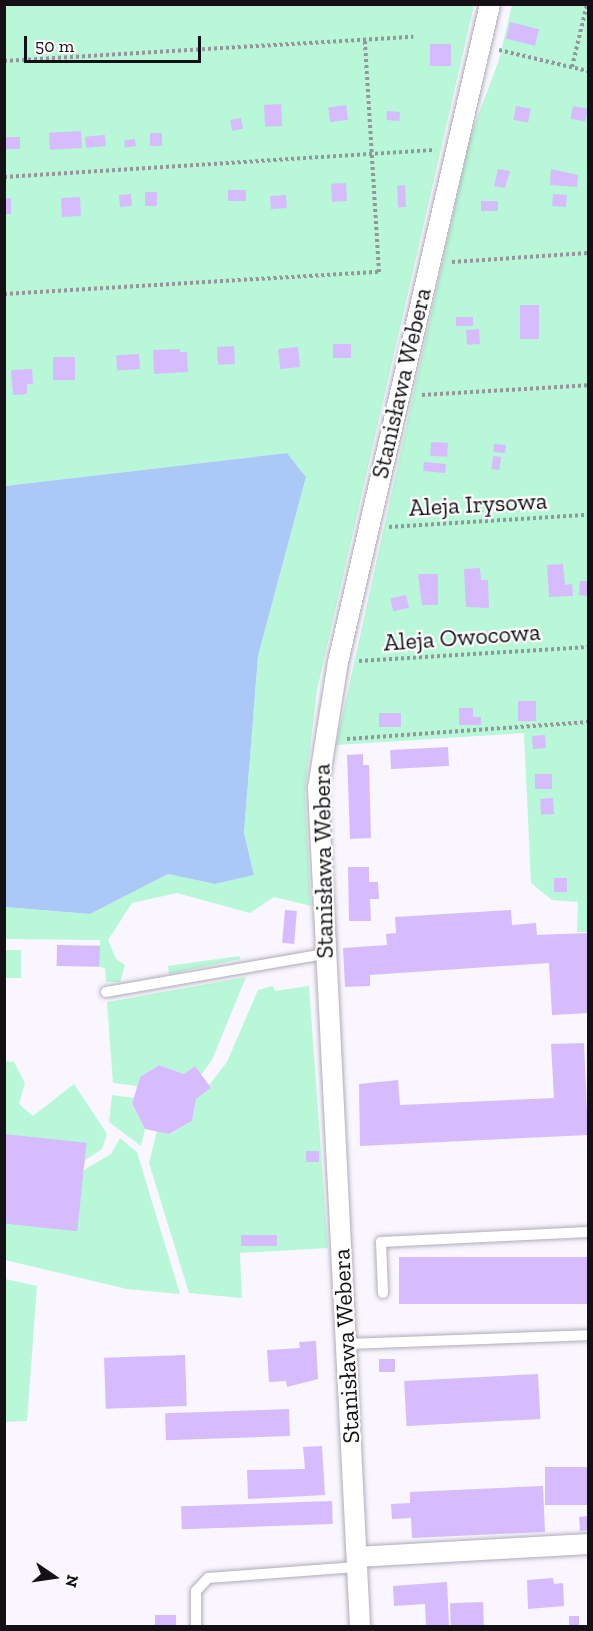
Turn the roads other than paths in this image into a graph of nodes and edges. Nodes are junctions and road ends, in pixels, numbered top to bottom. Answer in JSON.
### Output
{"nodes":[{"id":1,"x":490,"y":4,"type":"edge"},
{"id":2,"x":323,"y":954,"type":"junction"},
{"id":3,"x":106,"y":992,"type":"dead end"},
{"id":4,"x":588,"y":1232,"type":"edge"},
{"id":5,"x":383,"y":1293,"type":"dead end"},
{"id":6,"x":588,"y":1335,"type":"edge"},
{"id":7,"x":346,"y":1344,"type":"junction"},
{"id":8,"x":588,"y":1544,"type":"edge"},
{"id":9,"x":357,"y":1562,"type":"junction"},
{"id":10,"x":196,"y":1626,"type":"edge"},
{"id":11,"x":360,"y":1626,"type":"edge"}],
"edges":[{"from":1,"to":2,"type":"street","name":"Stanisława Webera"},
{"from":2,"to":3,"type":"lane"},
{"from":2,"to":7,"type":"street","name":"Stanisława Webera"},
{"from":4,"to":5,"type":"lane"},
{"from":6,"to":7,"type":"lane"},
{"from":7,"to":9,"type":"street","name":"Stanisława Webera"},
{"from":8,"to":9,"type":"street"},
{"from":9,"to":10,"type":"lane"},
{"from":9,"to":11,"type":"street","name":"Stanisława Webera"}]}
